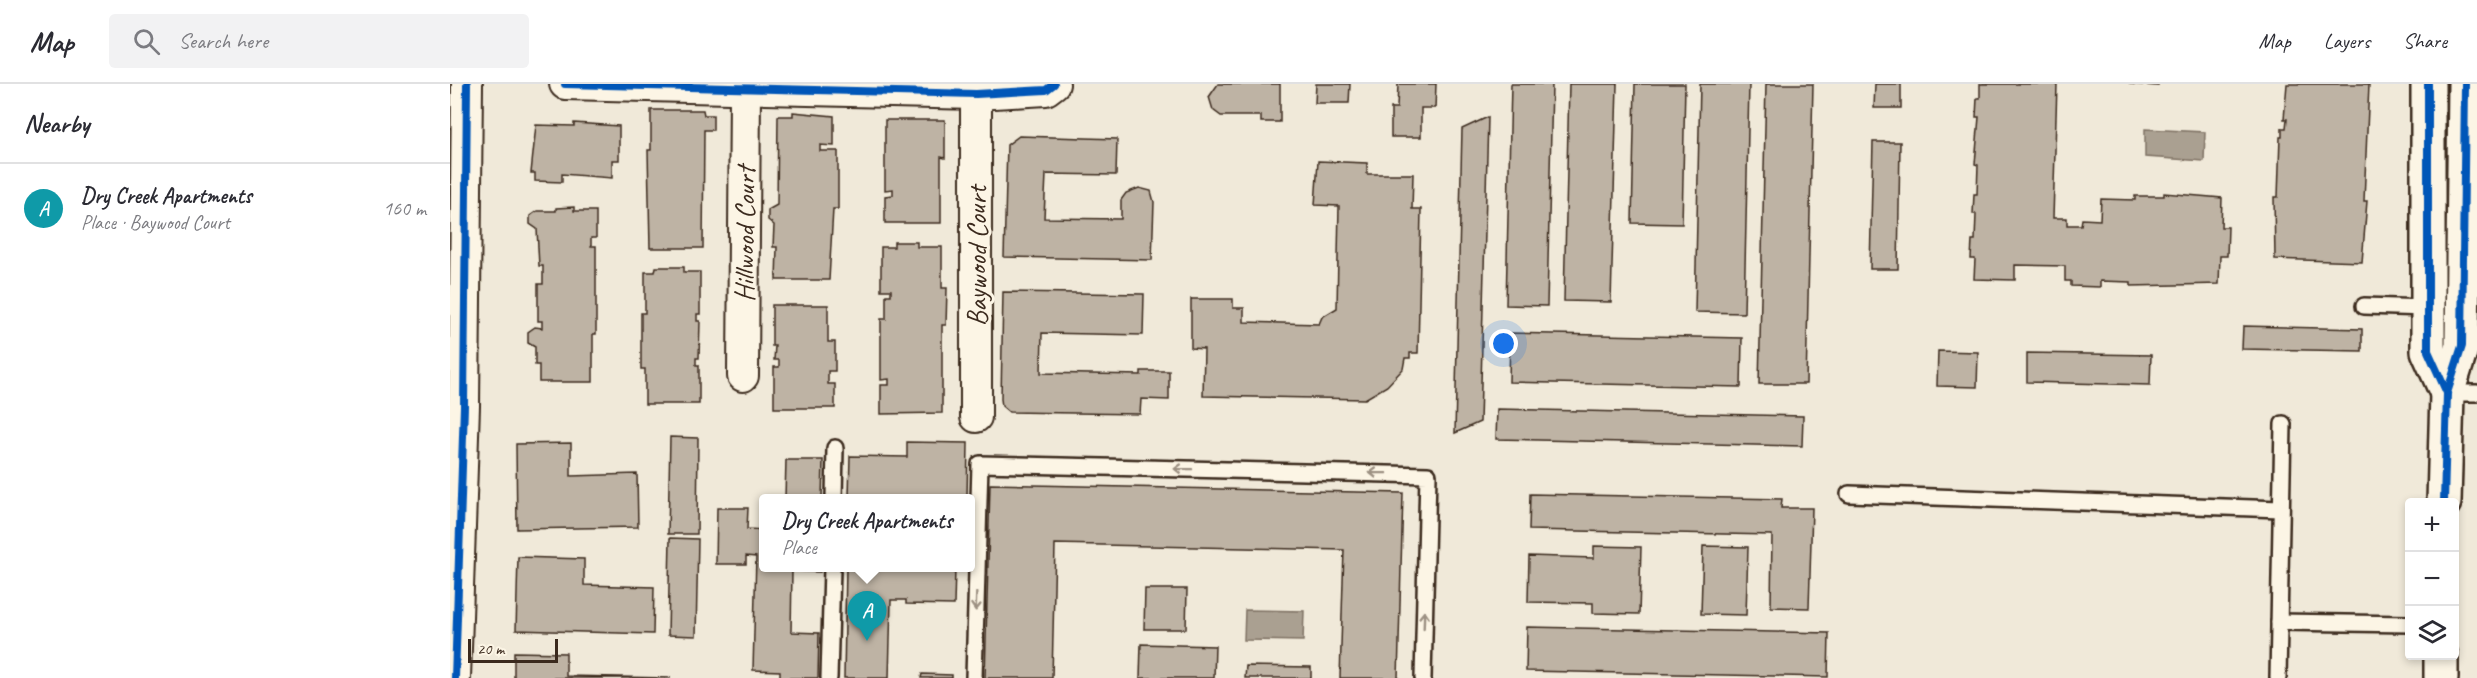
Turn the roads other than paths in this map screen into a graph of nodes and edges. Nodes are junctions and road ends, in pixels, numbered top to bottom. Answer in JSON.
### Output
{"nodes":[{"id":1,"x":467,"y":84,"type":"edge"},
{"id":2,"x":565,"y":84,"type":"edge"},
{"id":3,"x":1054,"y":84,"type":"edge"},
{"id":4,"x":2428,"y":84,"type":"edge"},
{"id":5,"x":2465,"y":84,"type":"edge"},
{"id":6,"x":865,"y":88,"type":"edge"},
{"id":7,"x":745,"y":90,"type":"junction"},
{"id":8,"x":976,"y":94,"type":"junction"},
{"id":9,"x":2364,"y":306,"type":"dead end"},
{"id":10,"x":2427,"y":308,"type":"junction"},
{"id":11,"x":743,"y":376,"type":"dead end"},
{"id":12,"x":2462,"y":393,"type":"edge"},
{"id":13,"x":976,"y":417,"type":"dead end"},
{"id":14,"x":2283,"y":424,"type":"dead end"},
{"id":15,"x":835,"y":448,"type":"dead end"},
{"id":16,"x":834,"y":494,"type":"edge"},
{"id":17,"x":1849,"y":494,"type":"dead end"},
{"id":18,"x":2445,"y":498,"type":"edge"},
{"id":19,"x":2282,"y":508,"type":"junction"},
{"id":20,"x":832,"y":572,"type":"edge"},
{"id":21,"x":2279,"y":622,"type":"junction"},
{"id":22,"x":2405,"y":624,"type":"edge"},
{"id":23,"x":2441,"y":660,"type":"edge"},
{"id":24,"x":455,"y":678,"type":"edge"},
{"id":25,"x":829,"y":678,"type":"edge"},
{"id":26,"x":974,"y":678,"type":"edge"},
{"id":27,"x":1423,"y":678,"type":"edge"},
{"id":28,"x":2278,"y":678,"type":"edge"},
{"id":29,"x":2441,"y":678,"type":"edge"}],
"edges":[{"from":1,"to":24,"type":"street"},
{"from":2,"to":7,"type":"street"},
{"from":3,"to":8,"type":"street"},
{"from":4,"to":10,"type":"main road"},
{"from":5,"to":12,"type":"main road"},
{"from":6,"to":7,"type":"street"},
{"from":6,"to":8,"type":"street"},
{"from":7,"to":11,"type":"street","name":"Hillwood Court"},
{"from":8,"to":13,"type":"street","name":"Baywood Court"},
{"from":9,"to":10,"type":"lane"},
{"from":10,"to":12,"type":"main road"},
{"from":12,"to":18,"type":"main road"},
{"from":14,"to":19,"type":"lane"},
{"from":15,"to":16,"type":"lane"},
{"from":17,"to":19,"type":"lane"},
{"from":19,"to":21,"type":"lane"},
{"from":20,"to":25,"type":"lane"},
{"from":21,"to":22,"type":"lane"},
{"from":21,"to":28,"type":"lane"},
{"from":23,"to":29,"type":"main road"},
{"from":27,"to":26,"type":"lane","one_way":true}]}
